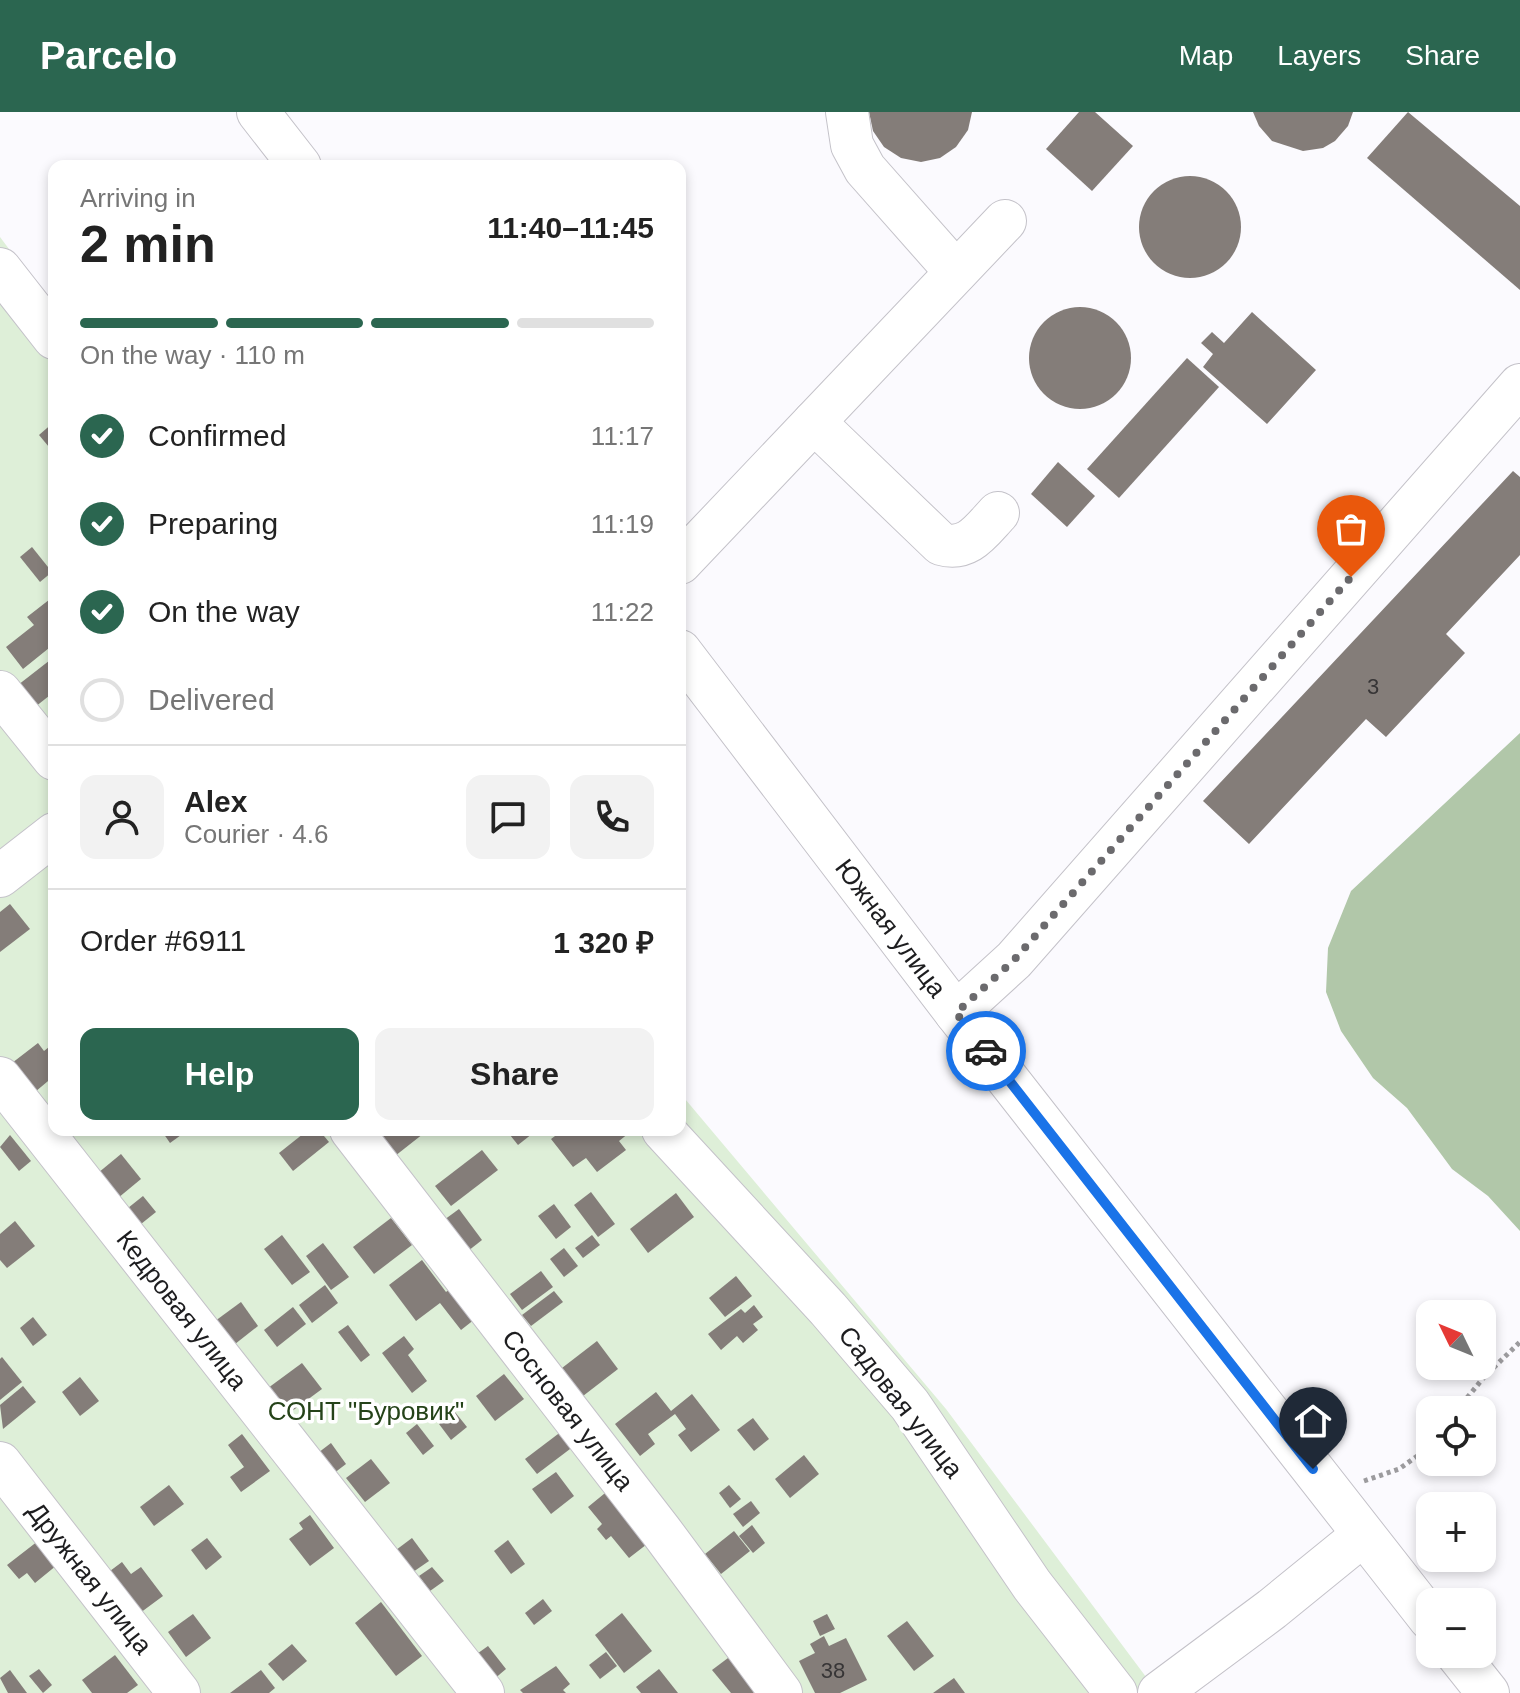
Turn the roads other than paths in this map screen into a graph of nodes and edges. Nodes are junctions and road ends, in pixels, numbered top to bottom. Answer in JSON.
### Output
{"nodes":[{"id":1,"x":258,"y":112,"type":"edge"},
{"id":2,"x":847,"y":112,"type":"edge"},
{"id":3,"x":295,"y":160,"type":"edge"},
{"id":4,"x":1005,"y":221,"type":"dead end"},
{"id":5,"x":0,"y":269,"type":"edge"},
{"id":6,"x":956,"y":272,"type":"junction"},
{"id":7,"x":48,"y":330,"type":"edge"},
{"id":8,"x":1520,"y":385,"type":"edge"},
{"id":9,"x":814,"y":422,"type":"junction"},
{"id":10,"x":998,"y":513,"type":"dead end"},
{"id":11,"x":686,"y":557,"type":"edge"},
{"id":12,"x":686,"y":659,"type":"edge"},
{"id":13,"x":0,"y":692,"type":"edge"},
{"id":14,"x":48,"y":752,"type":"edge"},
{"id":15,"x":48,"y":839,"type":"edge"},
{"id":16,"x":0,"y":876,"type":"edge"},
{"id":17,"x":956,"y":1013,"type":"junction"},
{"id":18,"x":0,"y":1078,"type":"edge"},
{"id":19,"x":356,"y":1136,"type":"edge"},
{"id":20,"x":669,"y":1136,"type":"edge"},
{"id":21,"x":0,"y":1463,"type":"edge"},
{"id":22,"x":1363,"y":1535,"type":"junction"},
{"id":23,"x":1416,"y":1601,"type":"edge"},
{"id":24,"x":1468,"y":1668,"type":"edge"},
{"id":25,"x":179,"y":1693,"type":"edge"},
{"id":26,"x":483,"y":1693,"type":"edge"},
{"id":27,"x":781,"y":1693,"type":"edge"},
{"id":28,"x":1116,"y":1693,"type":"edge"},
{"id":29,"x":1159,"y":1693,"type":"edge"},
{"id":30,"x":1488,"y":1693,"type":"edge"}],
"edges":[{"from":1,"to":3,"type":"street"},
{"from":2,"to":6,"type":"street"},
{"from":4,"to":6,"type":"street"},
{"from":5,"to":7,"type":"street"},
{"from":6,"to":9,"type":"street"},
{"from":8,"to":17,"type":"street"},
{"from":9,"to":10,"type":"street"},
{"from":9,"to":11,"type":"street"},
{"from":12,"to":17,"type":"street","name":"Южная улица"},
{"from":13,"to":14,"type":"street"},
{"from":15,"to":16,"type":"street"},
{"from":17,"to":22,"type":"street","name":"Южная улица"},
{"from":18,"to":26,"type":"street","name":"Кедровая улица"},
{"from":19,"to":27,"type":"street","name":"Сосновая улица"},
{"from":20,"to":28,"type":"street","name":"Садовая улица"},
{"from":21,"to":25,"type":"street","name":"Дружная улица"},
{"from":22,"to":23,"type":"street","name":"Южная улица"},
{"from":22,"to":29,"type":"street"},
{"from":24,"to":30,"type":"street"}]}
